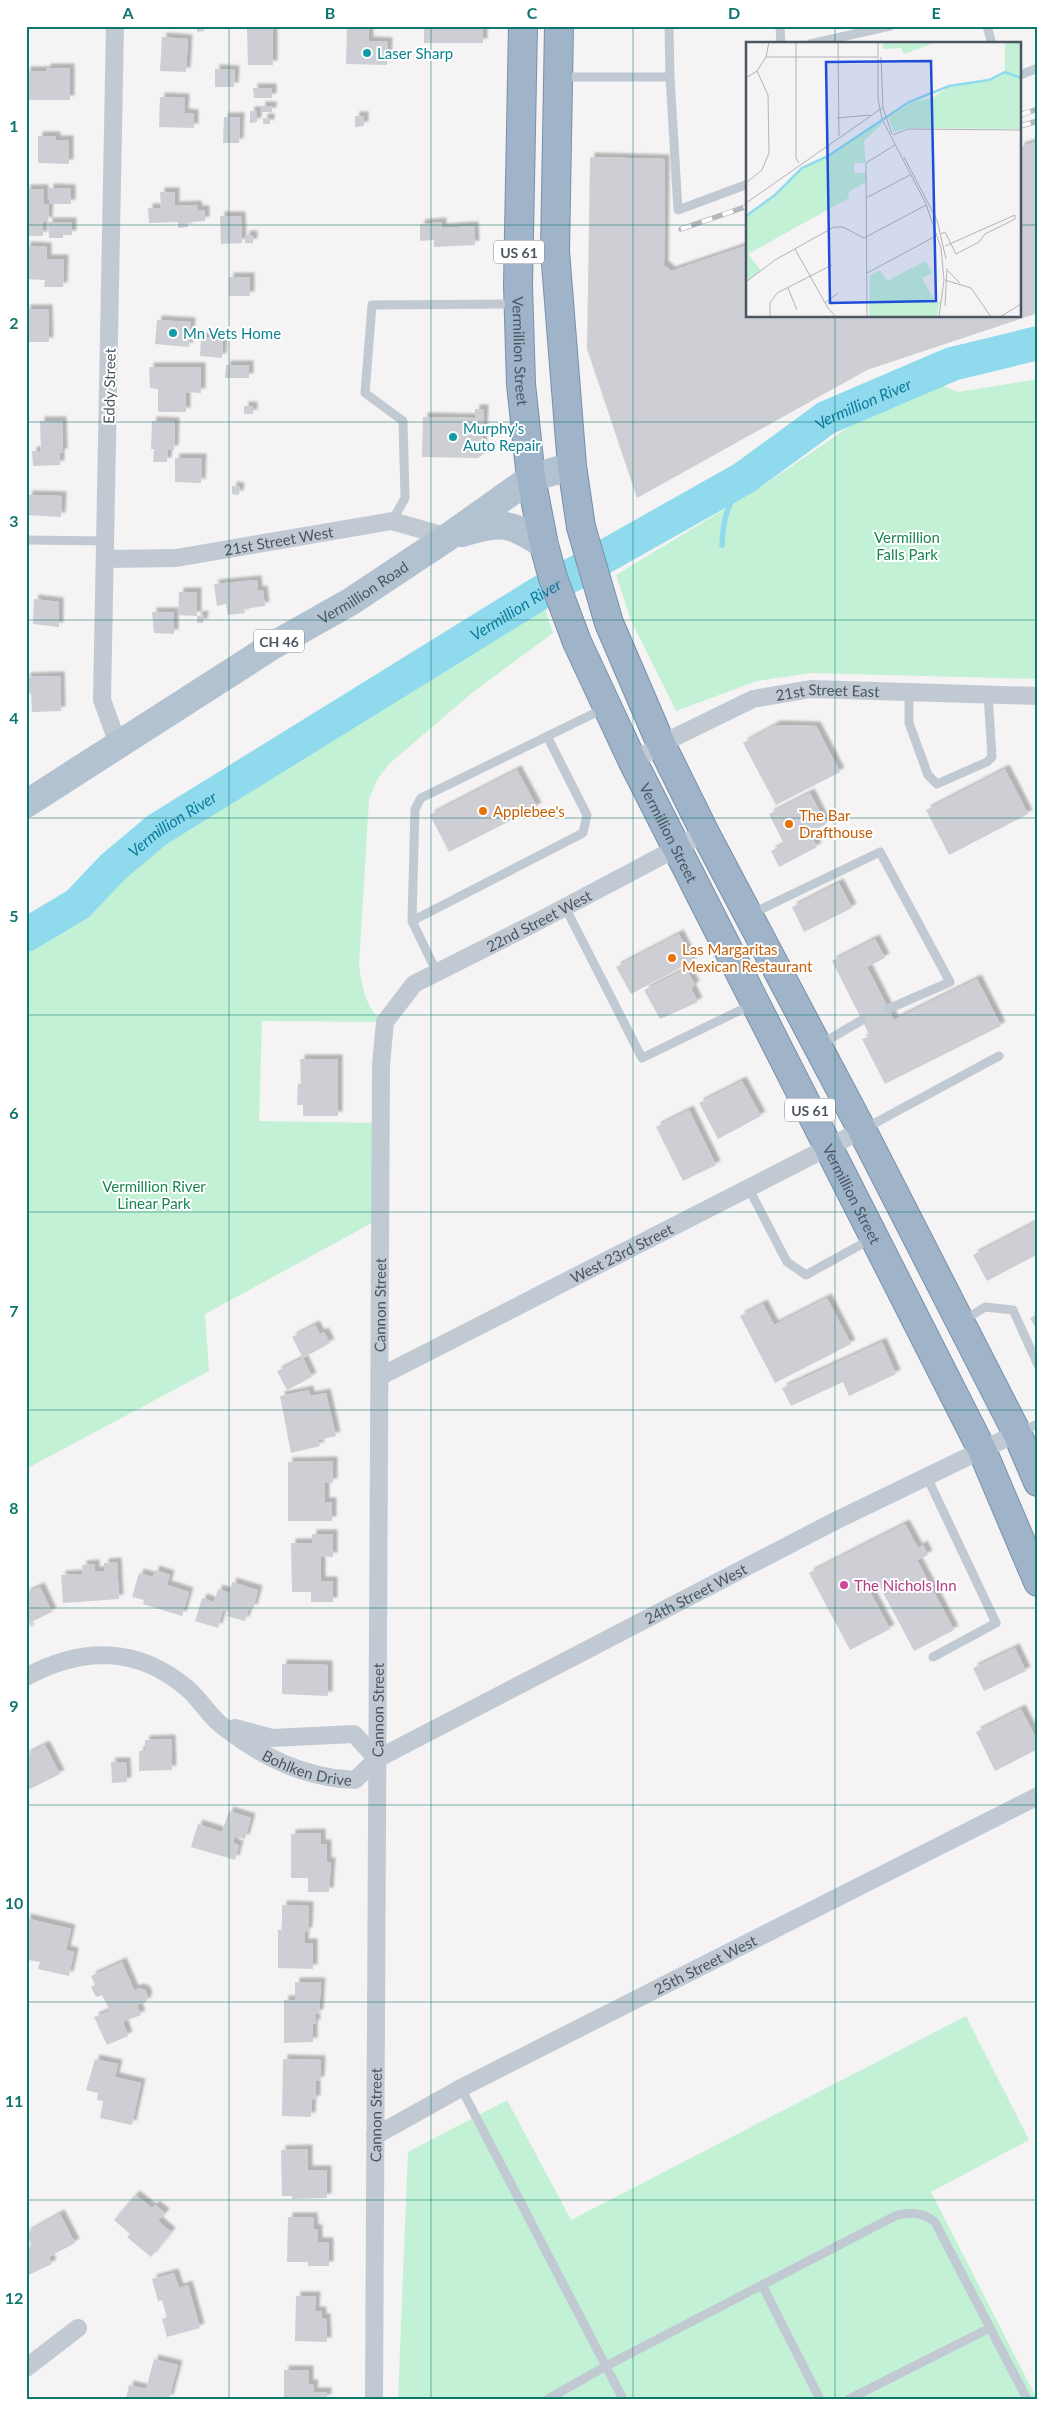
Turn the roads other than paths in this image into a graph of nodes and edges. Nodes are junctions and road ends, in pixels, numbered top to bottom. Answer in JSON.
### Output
{"nodes":[{"id":1,"x":115,"y":26,"type":"edge"},
{"id":2,"x":523,"y":26,"type":"edge"},
{"id":3,"x":559,"y":26,"type":"edge"},
{"id":4,"x":669,"y":26,"type":"edge"},
{"id":5,"x":780,"y":26,"type":"edge"},
{"id":6,"x":890,"y":26,"type":"edge"},
{"id":7,"x":987,"y":26,"type":"edge"},
{"id":8,"x":781,"y":42,"type":"edge"},
{"id":9,"x":819,"y":42,"type":"edge"},
{"id":10,"x":991,"y":42,"type":"edge"},
{"id":11,"x":1038,"y":68,"type":"edge"},
{"id":12,"x":1022,"y":74,"type":"edge"},
{"id":13,"x":558,"y":77,"type":"junction"},
{"id":14,"x":670,"y":77,"type":"junction"},
{"id":15,"x":746,"y":185,"type":"edge"},
{"id":16,"x":519,"y":304,"type":"junction"},
{"id":17,"x":572,"y":466,"type":"junction"},
{"id":18,"x":531,"y":478,"type":"junction"},
{"id":19,"x":392,"y":521,"type":"junction"},
{"id":20,"x":448,"y":537,"type":"junction"},
{"id":21,"x":26,"y":540,"type":"edge"},
{"id":22,"x":106,"y":541,"type":"junction"},
{"id":23,"x":544,"y":545,"type":"junction"},
{"id":24,"x":106,"y":559,"type":"junction"},
{"id":25,"x":909,"y":692,"type":"junction"},
{"id":26,"x":988,"y":694,"type":"junction"},
{"id":27,"x":1038,"y":696,"type":"edge"},
{"id":28,"x":607,"y":707,"type":"junction"},
{"id":29,"x":547,"y":736,"type":"junction"},
{"id":30,"x":118,"y":744,"type":"junction"},
{"id":31,"x":661,"y":744,"type":"junction"},
{"id":32,"x":632,"y":762,"type":"junction"},
{"id":33,"x":26,"y":804,"type":"edge"},
{"id":34,"x":705,"y":832,"type":"junction"},
{"id":35,"x":676,"y":848,"type":"junction"},
{"id":36,"x":565,"y":908,"type":"junction"},
{"id":37,"x":748,"y":915,"type":"junction"},
{"id":38,"x":412,"y":920,"type":"junction"},
{"id":39,"x":437,"y":973,"type":"junction"},
{"id":40,"x":755,"y":1003,"type":"junction"},
{"id":41,"x":888,"y":1009,"type":"dead end"},
{"id":42,"x":862,"y":1020,"type":"dead end"},
{"id":43,"x":385,"y":1022,"type":"joint"},
{"id":44,"x":818,"y":1046,"type":"junction"},
{"id":45,"x":999,"y":1056,"type":"dead end"},
{"id":46,"x":862,"y":1130,"type":"junction"},
{"id":47,"x":830,"y":1148,"type":"junction"},
{"id":48,"x":749,"y":1189,"type":"junction"},
{"id":49,"x":875,"y":1237,"type":"junction"},
{"id":50,"x":960,"y":1323,"type":"junction"},
{"id":51,"x":1038,"y":1365,"type":"edge"},
{"id":52,"x":381,"y":1376,"type":"junction"},
{"id":53,"x":1027,"y":1428,"type":"edge"},
{"id":54,"x":982,"y":1450,"type":"junction"},
{"id":55,"x":927,"y":1477,"type":"junction"},
{"id":56,"x":1038,"y":1482,"type":"edge"},
{"id":57,"x":1038,"y":1582,"type":"edge"},
{"id":58,"x":933,"y":1657,"type":"dead end"},
{"id":59,"x":26,"y":1676,"type":"edge"},
{"id":60,"x":218,"y":1723,"type":"junction"},
{"id":61,"x":377,"y":1759,"type":"junction"},
{"id":62,"x":1038,"y":1796,"type":"edge"},
{"id":63,"x":461,"y":2088,"type":"junction"},
{"id":64,"x":375,"y":2136,"type":"junction"},
{"id":65,"x":762,"y":2285,"type":"junction"},
{"id":66,"x":78,"y":2328,"type":"dead end"},
{"id":67,"x":990,"y":2328,"type":"junction"},
{"id":68,"x":606,"y":2366,"type":"junction"},
{"id":69,"x":26,"y":2368,"type":"edge"},
{"id":70,"x":374,"y":2399,"type":"edge"},
{"id":71,"x":548,"y":2399,"type":"edge"},
{"id":72,"x":623,"y":2399,"type":"edge"},
{"id":73,"x":820,"y":2399,"type":"edge"},
{"id":74,"x":849,"y":2399,"type":"edge"},
{"id":75,"x":1027,"y":2399,"type":"edge"}],
"edges":[{"from":1,"to":22,"type":"street","name":"Eddy Street"},
{"from":2,"to":16,"type":"highway","name":"Vermillion Street","number":"US 61"},
{"from":3,"to":13,"type":"highway","number":"US 61"},
{"from":4,"to":14,"type":"lane"},
{"from":5,"to":8,"type":"lane"},
{"from":6,"to":9,"type":"lane"},
{"from":7,"to":10,"type":"lane"},
{"from":11,"to":12,"type":"lane"},
{"from":13,"to":14,"type":"lane"},
{"from":13,"to":17,"type":"highway","number":"US 61"},
{"from":14,"to":15,"type":"lane"},
{"from":16,"to":18,"type":"highway","name":"Vermillion Street","number":"US 61"},
{"from":16,"to":19,"type":"lane"},
{"from":17,"to":18,"type":"main road","name":"Vermillion Road","number":"CH 46"},
{"from":17,"to":31,"type":"highway","number":"US 61"},
{"from":18,"to":20,"type":"main road","name":"Vermillion Road","number":"CH 46"},
{"from":18,"to":23,"type":"highway","name":"Vermillion Street","number":"US 61"},
{"from":19,"to":20,"type":"street","name":"21st Street West"},
{"from":19,"to":24,"type":"street","name":"21st Street West"},
{"from":20,"to":23,"type":"main road"},
{"from":20,"to":30,"type":"main road","name":"Vermillion Road","number":"CH 46"},
{"from":21,"to":22,"type":"lane"},
{"from":22,"to":24,"type":"street","name":"Eddy Street"},
{"from":23,"to":28,"type":"highway","name":"Vermillion Street","number":"US 61"},
{"from":24,"to":30,"type":"street","name":"Eddy Street"},
{"from":25,"to":26,"type":"street","name":"21st Street East"},
{"from":25,"to":26,"type":"lane"},
{"from":25,"to":31,"type":"street","name":"21st Street East"},
{"from":26,"to":27,"type":"street","name":"21st Street East"},
{"from":28,"to":29,"type":"lane"},
{"from":28,"to":32,"type":"highway","name":"Vermillion Street","number":"US 61"},
{"from":29,"to":38,"type":"lane"},
{"from":29,"to":38,"type":"lane"},
{"from":30,"to":33,"type":"main road","name":"Vermillion Road","number":"CH 46"},
{"from":31,"to":32,"type":"street","name":"21st Street East"},
{"from":31,"to":34,"type":"highway","number":"US 61"},
{"from":32,"to":35,"type":"highway","name":"Vermillion Street","number":"US 61"},
{"from":34,"to":35,"type":"street","name":"22nd Street West"},
{"from":34,"to":37,"type":"highway","number":"US 61"},
{"from":35,"to":36,"type":"street","name":"22nd Street West"},
{"from":35,"to":40,"type":"highway","name":"Vermillion Street","number":"US 61"},
{"from":36,"to":39,"type":"street","name":"22nd Street West"},
{"from":36,"to":40,"type":"lane"},
{"from":37,"to":41,"type":"lane"},
{"from":37,"to":44,"type":"highway","number":"US 61"},
{"from":38,"to":39,"type":"lane"},
{"from":39,"to":43,"type":"street","name":"22nd Street West"},
{"from":40,"to":47,"type":"highway","name":"Vermillion Street","number":"US 61"},
{"from":42,"to":44,"type":"lane"},
{"from":43,"to":52,"type":"street","name":"Cannon Street"},
{"from":44,"to":46,"type":"highway","number":"US 61"},
{"from":45,"to":46,"type":"lane"},
{"from":46,"to":47,"type":"street","name":"West 23rd Street"},
{"from":46,"to":50,"type":"highway","number":"US 61"},
{"from":47,"to":48,"type":"street","name":"West 23rd Street"},
{"from":47,"to":49,"type":"highway","name":"Vermillion Street","number":"US 61"},
{"from":48,"to":49,"type":"lane"},
{"from":48,"to":52,"type":"street","name":"West 23rd Street"},
{"from":49,"to":54,"type":"highway","name":"Vermillion Street","number":"US 61"},
{"from":50,"to":51,"type":"lane"},
{"from":50,"to":53,"type":"highway","number":"US 61"},
{"from":52,"to":61,"type":"street","name":"Cannon Street"},
{"from":53,"to":54,"type":"street","name":"24th Street West"},
{"from":53,"to":56,"type":"highway","number":"US 61"},
{"from":54,"to":55,"type":"street","name":"24th Street West"},
{"from":54,"to":57,"type":"highway","name":"Vermillion Street","number":"US 61"},
{"from":55,"to":58,"type":"lane"},
{"from":55,"to":61,"type":"street","name":"24th Street West"},
{"from":59,"to":60,"type":"street","name":"Bohlken Drive"},
{"from":60,"to":61,"type":"street","name":"Bohlken Drive"},
{"from":60,"to":61,"type":"street","name":"Bohlken Drive"},
{"from":61,"to":64,"type":"street","name":"Cannon Street"},
{"from":62,"to":63,"type":"street","name":"25th Street West"},
{"from":63,"to":64,"type":"street","name":"25th Street West"},
{"from":63,"to":68,"type":"lane"},
{"from":64,"to":70,"type":"street","name":"Cannon Street"},
{"from":65,"to":67,"type":"lane"},
{"from":65,"to":68,"type":"lane"},
{"from":65,"to":73,"type":"lane"},
{"from":66,"to":69,"type":"street"},
{"from":67,"to":74,"type":"lane"},
{"from":67,"to":75,"type":"lane"},
{"from":68,"to":71,"type":"lane"},
{"from":68,"to":72,"type":"lane"}]}
